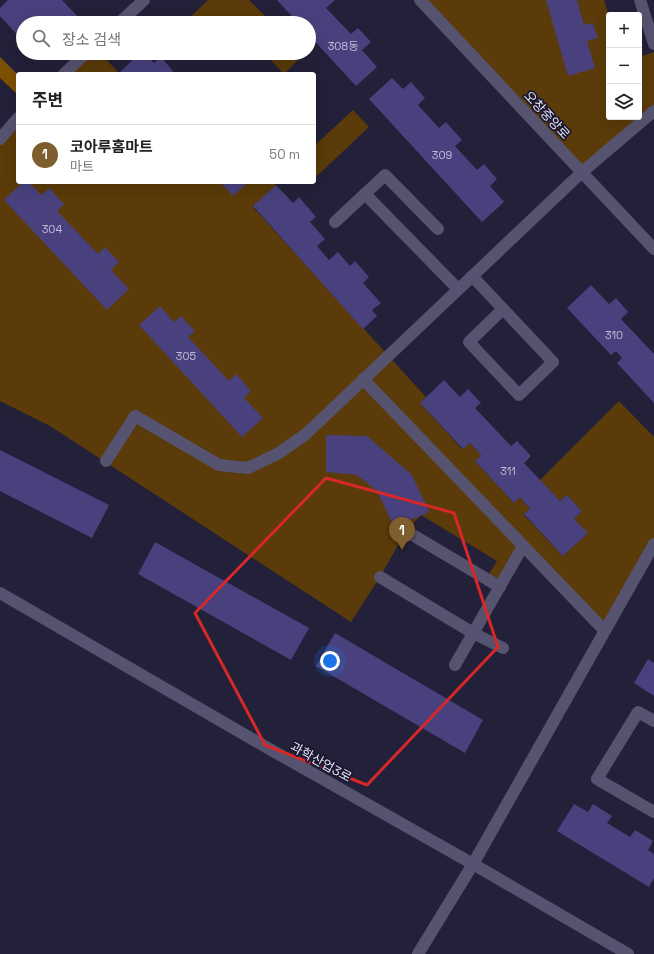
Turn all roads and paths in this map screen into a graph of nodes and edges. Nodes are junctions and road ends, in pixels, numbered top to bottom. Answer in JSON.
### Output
{"nodes":[{"id":1,"x":144,"y":0,"type":"edge"},
{"id":2,"x":420,"y":0,"type":"edge"},
{"id":3,"x":640,"y":0,"type":"edge"},
{"id":4,"x":127,"y":16,"type":"edge"},
{"id":5,"x":654,"y":44,"type":"edge"},
{"id":6,"x":79,"y":60,"type":"edge"},
{"id":7,"x":66,"y":72,"type":"edge"},
{"id":8,"x":654,"y":112,"type":"edge"},
{"id":9,"x":16,"y":120,"type":"edge"},
{"id":10,"x":0,"y":139,"type":"edge"},
{"id":11,"x":582,"y":172,"type":"junction"},
{"id":12,"x":365,"y":194,"type":"junction"},
{"id":13,"x":335,"y":222,"type":"dead end"},
{"id":14,"x":438,"y":230,"type":"dead end"},
{"id":15,"x":654,"y":249,"type":"edge"},
{"id":16,"x":472,"y":276,"type":"junction"},
{"id":17,"x":458,"y":289,"type":"junction"},
{"id":18,"x":503,"y":309,"type":"junction"},
{"id":19,"x":363,"y":379,"type":"junction"},
{"id":20,"x":106,"y":461,"type":"dead end"},
{"id":21,"x":406,"y":531,"type":"dead end"},
{"id":22,"x":654,"y":544,"type":"edge"},
{"id":23,"x":523,"y":546,"type":"junction"},
{"id":24,"x":380,"y":577,"type":"dead end"},
{"id":25,"x":500,"y":587,"type":"junction"},
{"id":26,"x":0,"y":593,"type":"edge"},
{"id":27,"x":604,"y":630,"type":"junction"},
{"id":28,"x":473,"y":633,"type":"junction"},
{"id":29,"x":503,"y":648,"type":"dead end"},
{"id":30,"x":455,"y":665,"type":"dead end"},
{"id":31,"x":654,"y":721,"type":"edge"},
{"id":32,"x":654,"y":812,"type":"edge"},
{"id":33,"x":473,"y":864,"type":"junction"},
{"id":34,"x":418,"y":954,"type":"edge"},
{"id":35,"x":628,"y":954,"type":"edge"}],
"edges":[{"from":1,"to":4,"type":"street"},
{"from":2,"to":11,"type":"street","name":"오창중앙로"},
{"from":3,"to":5,"type":"street"},
{"from":6,"to":7,"type":"street"},
{"from":8,"to":11,"type":"street"},
{"from":9,"to":10,"type":"street"},
{"from":11,"to":15,"type":"street","name":"오창중앙로"},
{"from":11,"to":16,"type":"street"},
{"from":12,"to":13,"type":"street"},
{"from":12,"to":14,"type":"street"},
{"from":12,"to":17,"type":"street"},
{"from":16,"to":17,"type":"street"},
{"from":16,"to":18,"type":"street"},
{"from":17,"to":19,"type":"street"},
{"from":18,"to":18,"type":"street"},
{"from":19,"to":20,"type":"street"},
{"from":19,"to":23,"type":"street"},
{"from":21,"to":25,"type":"street"},
{"from":22,"to":27,"type":"street"},
{"from":23,"to":25,"type":"street"},
{"from":23,"to":27,"type":"street"},
{"from":24,"to":28,"type":"street"},
{"from":25,"to":28,"type":"street"},
{"from":26,"to":33,"type":"street","name":"과학산업3로"},
{"from":27,"to":33,"type":"street"},
{"from":28,"to":29,"type":"street"},
{"from":28,"to":30,"type":"street"},
{"from":31,"to":32,"type":"street"},
{"from":33,"to":34,"type":"street"},
{"from":33,"to":35,"type":"street","name":"과학산업3로"}]}
